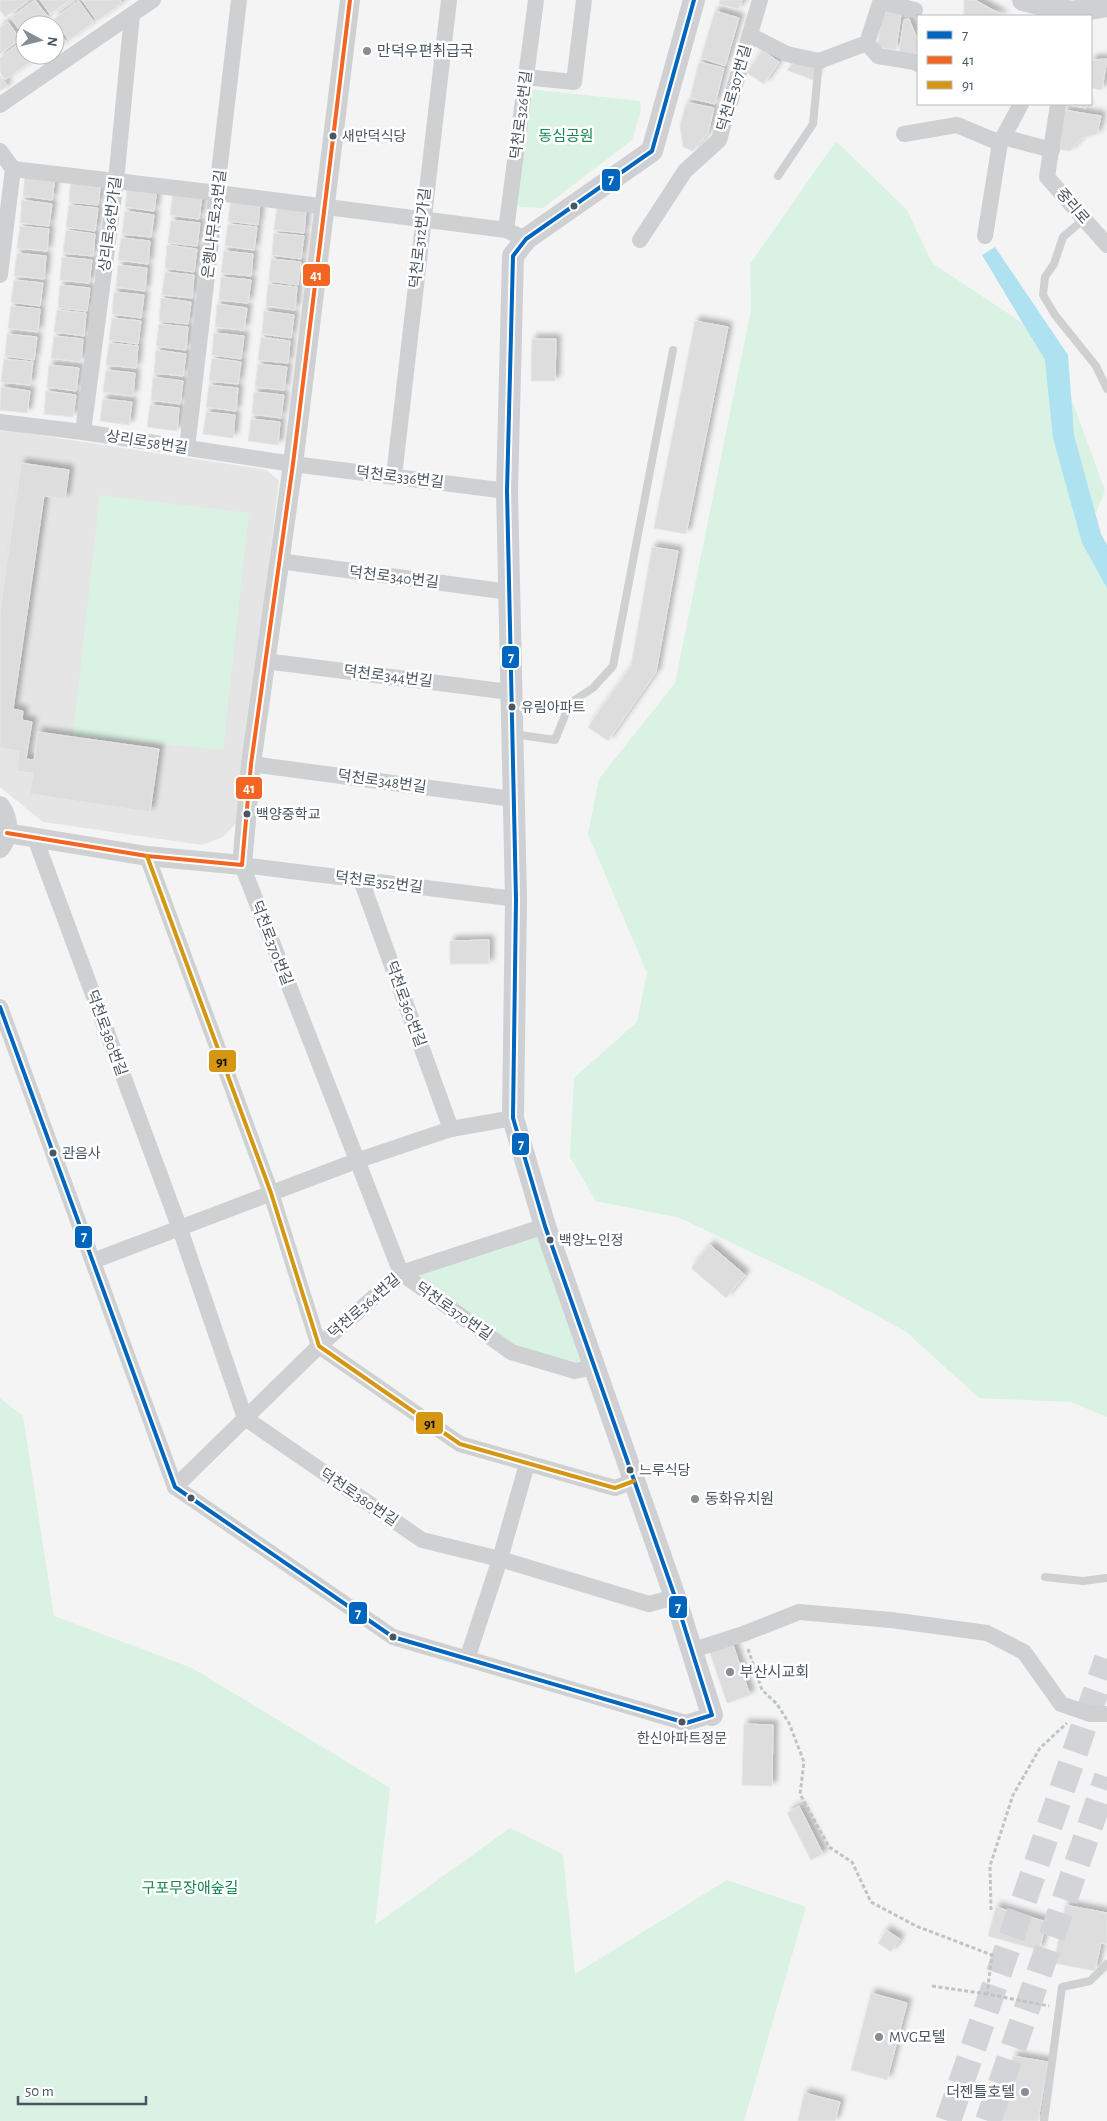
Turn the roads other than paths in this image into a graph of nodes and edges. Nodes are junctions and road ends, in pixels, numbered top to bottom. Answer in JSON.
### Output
{"nodes":[{"id":1,"x":153,"y":0,"type":"edge"},
{"id":2,"x":239,"y":0,"type":"edge"},
{"id":3,"x":350,"y":0,"type":"edge"},
{"id":4,"x":448,"y":0,"type":"edge"},
{"id":5,"x":536,"y":0,"type":"edge"},
{"id":6,"x":584,"y":0,"type":"edge"},
{"id":7,"x":694,"y":0,"type":"edge"},
{"id":8,"x":760,"y":0,"type":"edge"},
{"id":9,"x":1023,"y":0,"type":"edge"},
{"id":10,"x":881,"y":1,"type":"edge"},
{"id":11,"x":1107,"y":6,"type":"edge"},
{"id":12,"x":1071,"y":9,"type":"edge"},
{"id":13,"x":915,"y":10,"type":"dead end"},
{"id":14,"x":132,"y":15,"type":"junction"},
{"id":15,"x":750,"y":35,"type":"junction"},
{"id":16,"x":868,"y":43,"type":"junction"},
{"id":17,"x":819,"y":61,"type":"junction"},
{"id":18,"x":917,"y":63,"type":"edge"},
{"id":19,"x":525,"y":77,"type":"junction"},
{"id":20,"x":0,"y":104,"type":"edge"},
{"id":21,"x":1020,"y":105,"type":"edge"},
{"id":22,"x":1058,"y":105,"type":"edge"},
{"id":23,"x":904,"y":134,"type":"dead end"},
{"id":24,"x":1002,"y":140,"type":"junction"},
{"id":25,"x":1052,"y":150,"type":"junction"},
{"id":26,"x":0,"y":151,"type":"edge"},
{"id":27,"x":13,"y":169,"type":"junction"},
{"id":28,"x":778,"y":176,"type":"dead end"},
{"id":29,"x":116,"y":180,"type":"junction"},
{"id":30,"x":218,"y":193,"type":"junction"},
{"id":31,"x":325,"y":208,"type":"junction"},
{"id":32,"x":4,"y":216,"type":"edge"},
{"id":33,"x":1084,"y":219,"type":"junction"},
{"id":34,"x":422,"y":221,"type":"junction"},
{"id":35,"x":516,"y":235,"type":"junction"},
{"id":36,"x":985,"y":236,"type":"dead end"},
{"id":37,"x":640,"y":240,"type":"dead end"},
{"id":38,"x":1107,"y":245,"type":"edge"},
{"id":39,"x":0,"y":274,"type":"edge"},
{"id":40,"x":673,"y":350,"type":"dead end"},
{"id":41,"x":1107,"y":389,"type":"edge"},
{"id":42,"x":0,"y":422,"type":"edge"},
{"id":43,"x":83,"y":432,"type":"junction"},
{"id":44,"x":186,"y":448,"type":"junction"},
{"id":45,"x":293,"y":464,"type":"junction"},
{"id":46,"x":394,"y":476,"type":"junction"},
{"id":47,"x":507,"y":491,"type":"junction"},
{"id":48,"x":279,"y":561,"type":"junction"},
{"id":49,"x":509,"y":592,"type":"junction"},
{"id":50,"x":265,"y":660,"type":"junction"},
{"id":51,"x":510,"y":692,"type":"junction"},
{"id":52,"x":512,"y":734,"type":"junction"},
{"id":53,"x":250,"y":764,"type":"junction"},
{"id":54,"x":514,"y":798,"type":"junction"},
{"id":55,"x":0,"y":806,"type":"edge"},
{"id":56,"x":35,"y":838,"type":"junction"},
{"id":57,"x":4,"y":840,"type":"edge"},
{"id":58,"x":147,"y":856,"type":"junction"},
{"id":59,"x":242,"y":865,"type":"junction"},
{"id":60,"x":361,"y":880,"type":"junction"},
{"id":61,"x":516,"y":899,"type":"junction"},
{"id":62,"x":0,"y":1007,"type":"edge"},
{"id":63,"x":513,"y":1118,"type":"junction"},
{"id":64,"x":451,"y":1129,"type":"junction"},
{"id":65,"x":356,"y":1161,"type":"junction"},
{"id":66,"x":272,"y":1193,"type":"junction"},
{"id":67,"x":545,"y":1226,"type":"junction"},
{"id":68,"x":180,"y":1228,"type":"junction"},
{"id":69,"x":93,"y":1261,"type":"junction"},
{"id":70,"x":401,"y":1273,"type":"junction"},
{"id":71,"x":319,"y":1346,"type":"junction"},
{"id":72,"x":595,"y":1367,"type":"junction"},
{"id":73,"x":245,"y":1418,"type":"junction"},
{"id":74,"x":527,"y":1464,"type":"junction"},
{"id":75,"x":634,"y":1481,"type":"junction"},
{"id":76,"x":175,"y":1487,"type":"junction"},
{"id":77,"x":500,"y":1559,"type":"junction"},
{"id":78,"x":1045,"y":1577,"type":"dead end"},
{"id":79,"x":1107,"y":1578,"type":"edge"},
{"id":80,"x":675,"y":1596,"type":"junction"},
{"id":81,"x":693,"y":1650,"type":"junction"},
{"id":82,"x":467,"y":1659,"type":"junction"},
{"id":83,"x":1107,"y":1714,"type":"edge"},
{"id":84,"x":712,"y":1715,"type":"joint"},
{"id":85,"x":1107,"y":1964,"type":"edge"},
{"id":86,"x":1044,"y":2121,"type":"edge"}],
"edges":[{"from":1,"to":14,"type":"street"},
{"from":2,"to":30,"type":"street","name":"은행나무로23번길"},
{"from":3,"to":31,"type":"street"},
{"from":4,"to":34,"type":"street","name":"덕천로312번가길"},
{"from":5,"to":19,"type":"street","name":"덕천로326번길"},
{"from":6,"to":19,"type":"street"},
{"from":7,"to":35,"type":"main road"},
{"from":8,"to":15,"type":"street","name":"덕천로307번길"},
{"from":9,"to":12,"type":"main road"},
{"from":10,"to":13,"type":"street"},
{"from":10,"to":16,"type":"street"},
{"from":11,"to":12,"type":"main road"},
{"from":14,"to":20,"type":"street"},
{"from":14,"to":29,"type":"street","name":"상리로36번가길"},
{"from":15,"to":17,"type":"street"},
{"from":15,"to":37,"type":"street","name":"덕천로307번길"},
{"from":16,"to":17,"type":"street"},
{"from":16,"to":18,"type":"street"},
{"from":17,"to":28,"type":"lane"},
{"from":19,"to":35,"type":"street","name":"덕천로326번길"},
{"from":21,"to":24,"type":"street"},
{"from":22,"to":25,"type":"street","name":"중리로"},
{"from":23,"to":24,"type":"street"},
{"from":24,"to":25,"type":"street"},
{"from":24,"to":36,"type":"street"},
{"from":25,"to":33,"type":"street","name":"중리로"},
{"from":26,"to":27,"type":"street"},
{"from":27,"to":29,"type":"street"},
{"from":27,"to":32,"type":"street"},
{"from":29,"to":30,"type":"street"},
{"from":29,"to":43,"type":"street","name":"상리로36번가길"},
{"from":30,"to":31,"type":"street"},
{"from":30,"to":44,"type":"street","name":"은행나무로23번길"},
{"from":31,"to":34,"type":"street"},
{"from":31,"to":45,"type":"street"},
{"from":32,"to":39,"type":"street"},
{"from":33,"to":38,"type":"street","name":"중리로"},
{"from":33,"to":41,"type":"lane"},
{"from":34,"to":35,"type":"street"},
{"from":34,"to":46,"type":"street","name":"덕천로312번가길"},
{"from":35,"to":47,"type":"main road"},
{"from":40,"to":52,"type":"lane"},
{"from":42,"to":43,"type":"street","name":"상리로58번길"},
{"from":43,"to":44,"type":"street","name":"상리로58번길"},
{"from":44,"to":45,"type":"street","name":"상리로58번길"},
{"from":45,"to":46,"type":"street","name":"덕천로336번길"},
{"from":45,"to":48,"type":"street"},
{"from":46,"to":47,"type":"street","name":"덕천로336번길"},
{"from":47,"to":49,"type":"main road"},
{"from":48,"to":49,"type":"street","name":"덕천로340번길"},
{"from":48,"to":50,"type":"street"},
{"from":49,"to":51,"type":"main road"},
{"from":50,"to":51,"type":"street","name":"덕천로344번길"},
{"from":50,"to":53,"type":"street"},
{"from":51,"to":52,"type":"main road"},
{"from":52,"to":54,"type":"main road"},
{"from":53,"to":54,"type":"street","name":"덕천로348번길"},
{"from":53,"to":59,"type":"street"},
{"from":54,"to":61,"type":"main road"},
{"from":55,"to":57,"type":"street"},
{"from":56,"to":57,"type":"street"},
{"from":56,"to":58,"type":"street"},
{"from":56,"to":68,"type":"street","name":"덕천로380번길"},
{"from":58,"to":59,"type":"street"},
{"from":58,"to":66,"type":"street"},
{"from":59,"to":60,"type":"street","name":"덕천로352번길"},
{"from":59,"to":65,"type":"street","name":"덕천로370번길"},
{"from":60,"to":61,"type":"street","name":"덕천로352번길"},
{"from":60,"to":64,"type":"street","name":"덕천로360번길"},
{"from":61,"to":63,"type":"main road"},
{"from":62,"to":69,"type":"street"},
{"from":63,"to":64,"type":"street"},
{"from":63,"to":67,"type":"main road"},
{"from":64,"to":65,"type":"street"},
{"from":65,"to":66,"type":"street"},
{"from":65,"to":70,"type":"street","name":"덕천로370번길"},
{"from":66,"to":68,"type":"street"},
{"from":66,"to":71,"type":"street"},
{"from":67,"to":70,"type":"street","name":"덕천로364번길"},
{"from":67,"to":72,"type":"main road"},
{"from":68,"to":69,"type":"street"},
{"from":68,"to":73,"type":"street","name":"덕천로380번길"},
{"from":69,"to":76,"type":"street"},
{"from":70,"to":71,"type":"street","name":"덕천로364번길"},
{"from":70,"to":72,"type":"street","name":"덕천로370번길"},
{"from":71,"to":73,"type":"street","name":"덕천로364번길"},
{"from":71,"to":74,"type":"street"},
{"from":72,"to":75,"type":"main road"},
{"from":73,"to":76,"type":"street","name":"덕천로364번길"},
{"from":73,"to":77,"type":"street","name":"덕천로380번길"},
{"from":74,"to":75,"type":"street"},
{"from":74,"to":77,"type":"street"},
{"from":75,"to":80,"type":"main road"},
{"from":76,"to":82,"type":"street"},
{"from":77,"to":80,"type":"street","name":"덕천로380번길"},
{"from":77,"to":82,"type":"street"},
{"from":78,"to":79,"type":"lane"},
{"from":80,"to":81,"type":"main road"},
{"from":81,"to":83,"type":"street"},
{"from":81,"to":84,"type":"main road"},
{"from":82,"to":84,"type":"street"},
{"from":85,"to":86,"type":"lane"}]}
